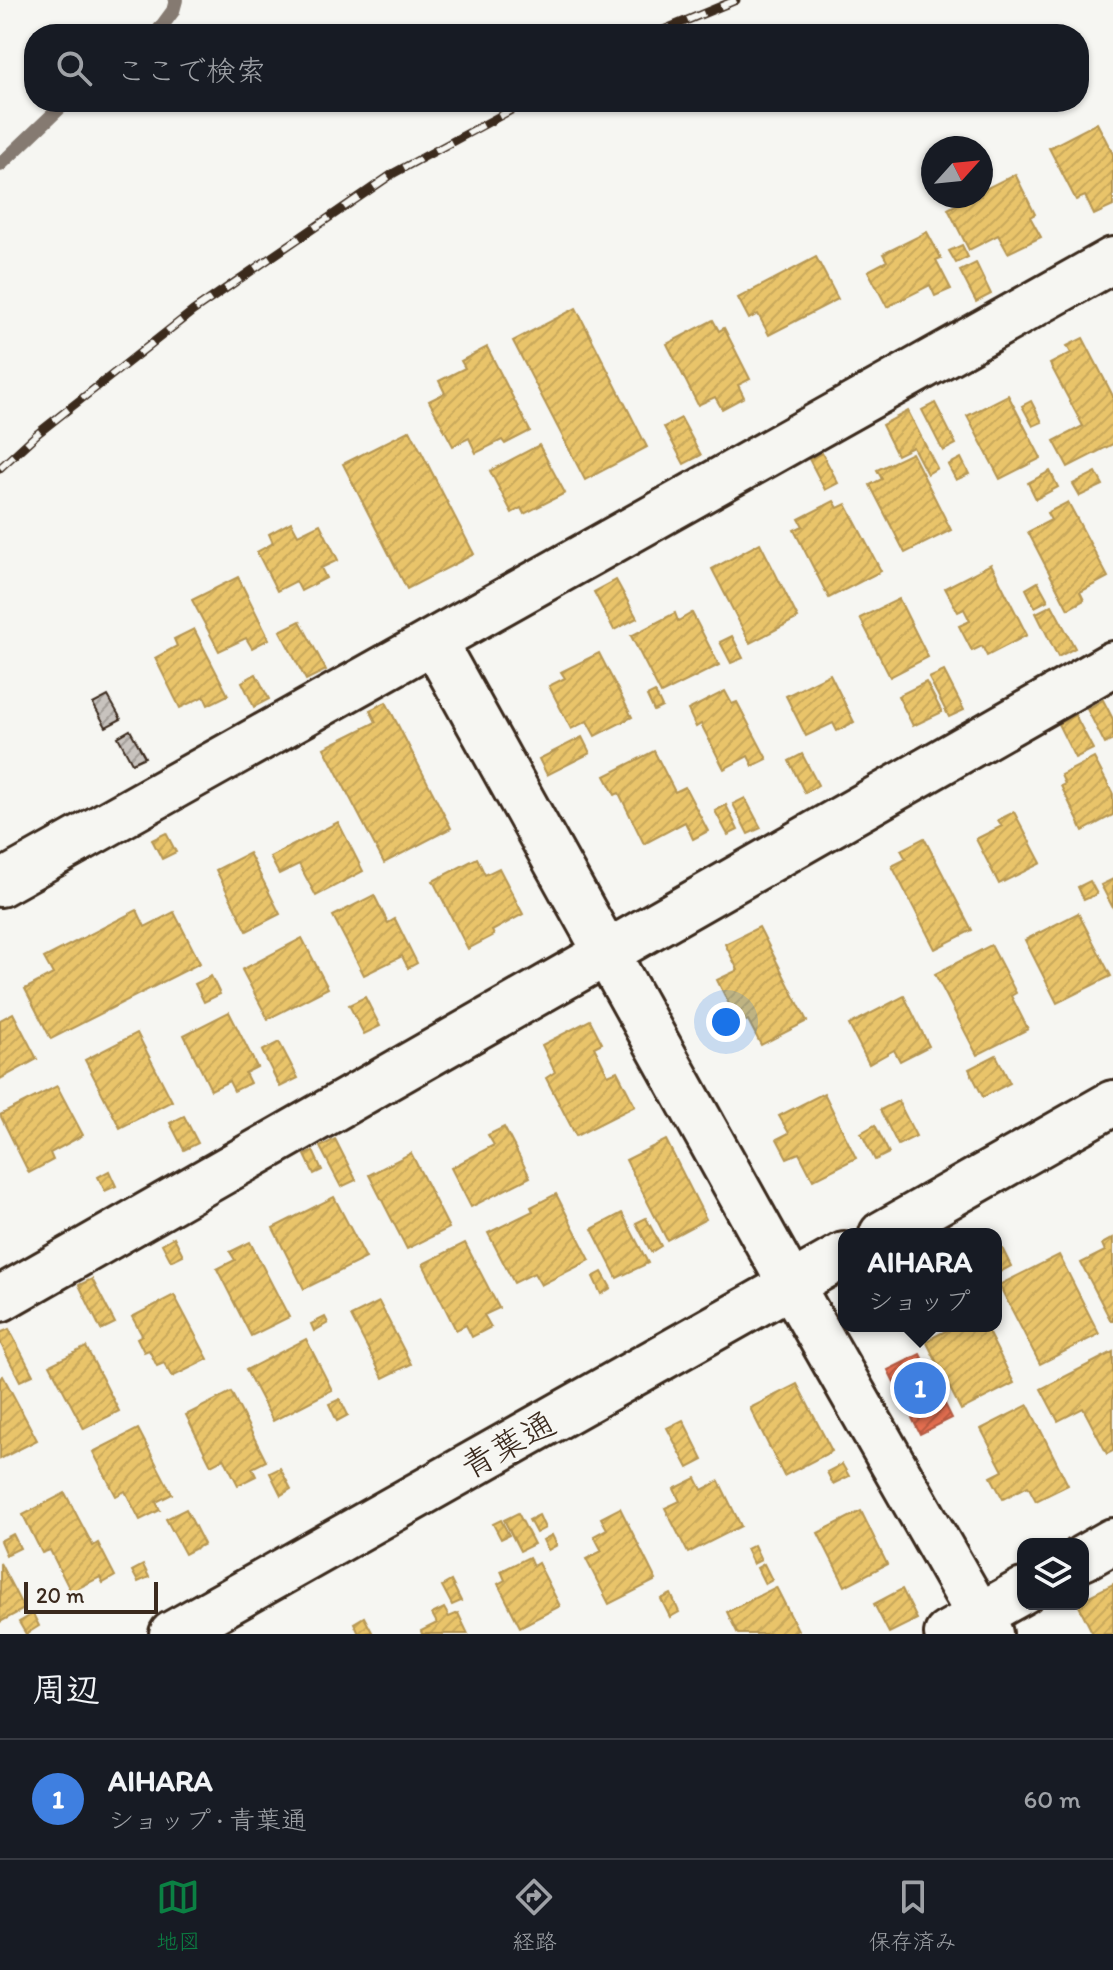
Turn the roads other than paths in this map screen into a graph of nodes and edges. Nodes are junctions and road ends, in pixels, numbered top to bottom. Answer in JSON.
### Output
{"nodes":[{"id":1,"x":1113,"y":260,"type":"edge"},
{"id":2,"x":434,"y":642,"type":"junction"},
{"id":3,"x":1113,"y":664,"type":"edge"},
{"id":4,"x":0,"y":884,"type":"edge"},
{"id":5,"x":607,"y":951,"type":"junction"},
{"id":6,"x":1113,"y":1103,"type":"edge"},
{"id":7,"x":893,"y":1228,"type":"edge"},
{"id":8,"x":838,"y":1258,"type":"edge"},
{"id":9,"x":791,"y":1285,"type":"junction"},
{"id":10,"x":0,"y":1299,"type":"edge"},
{"id":11,"x":1113,"y":1541,"type":"edge"},
{"id":12,"x":1089,"y":1555,"type":"edge"},
{"id":13,"x":1017,"y":1595,"type":"edge"},
{"id":14,"x":972,"y":1628,"type":"edge"},
{"id":15,"x":172,"y":1634,"type":"edge"}],
"edges":[{"from":1,"to":2,"type":"street"},
{"from":2,"to":4,"type":"street"},
{"from":2,"to":5,"type":"street"},
{"from":3,"to":5,"type":"street"},
{"from":5,"to":9,"type":"street"},
{"from":5,"to":10,"type":"street"},
{"from":6,"to":7,"type":"street"},
{"from":8,"to":9,"type":"street","name":"青葉通"},
{"from":9,"to":14,"type":"street"},
{"from":9,"to":15,"type":"street","name":"青葉通"},
{"from":11,"to":12,"type":"street"},
{"from":13,"to":14,"type":"street"}]}
